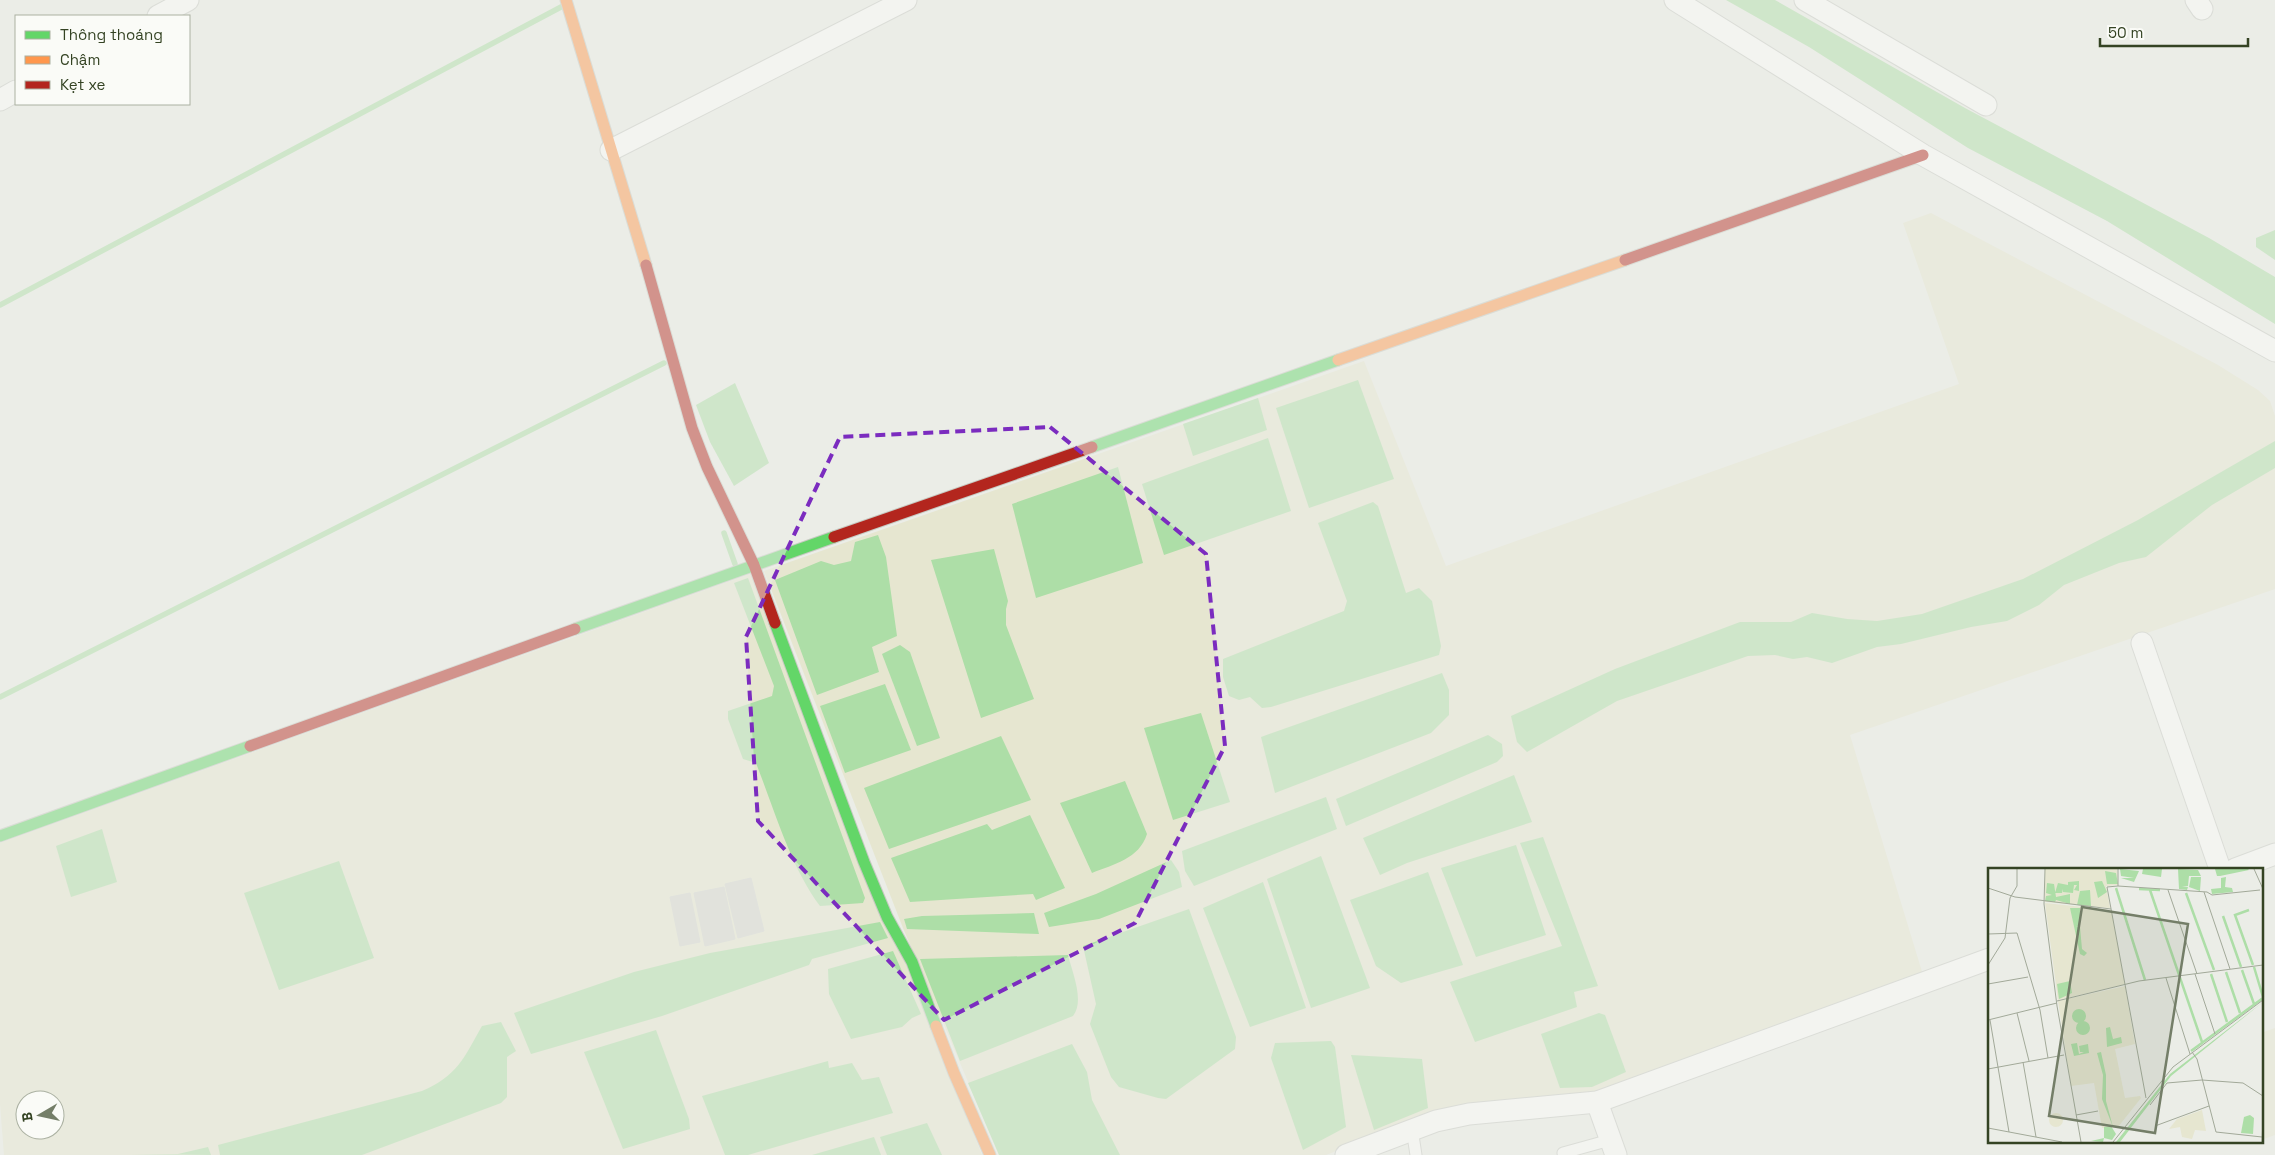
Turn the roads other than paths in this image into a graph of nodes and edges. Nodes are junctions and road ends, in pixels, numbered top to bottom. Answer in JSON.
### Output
{"nodes":[{"id":1,"x":188,"y":0,"type":"edge"},
{"id":2,"x":566,"y":0,"type":"edge"},
{"id":3,"x":906,"y":0,"type":"edge"},
{"id":4,"x":1675,"y":0,"type":"edge"},
{"id":5,"x":1805,"y":0,"type":"edge"},
{"id":6,"x":160,"y":15,"type":"edge"},
{"id":7,"x":15,"y":92,"type":"edge"},
{"id":8,"x":0,"y":100,"type":"edge"},
{"id":9,"x":1986,"y":104,"type":"dead end"},
{"id":10,"x":611,"y":150,"type":"junction"},
{"id":11,"x":1923,"y":155,"type":"junction"},
{"id":12,"x":2275,"y":351,"type":"edge"},
{"id":13,"x":754,"y":565,"type":"junction"},
{"id":14,"x":2142,"y":643,"type":"dead end"},
{"id":15,"x":0,"y":836,"type":"edge"},
{"id":16,"x":2275,"y":854,"type":"edge"},
{"id":17,"x":2220,"y":868,"type":"edge"},
{"id":18,"x":2238,"y":868,"type":"edge"},
{"id":19,"x":1988,"y":959,"type":"edge"},
{"id":20,"x":1597,"y":1102,"type":"junction"},
{"id":21,"x":1412,"y":1129,"type":"junction"},
{"id":22,"x":1613,"y":1147,"type":"edge"},
{"id":23,"x":1563,"y":1154,"type":"dead end"},
{"id":24,"x":990,"y":1155,"type":"edge"},
{"id":25,"x":1346,"y":1155,"type":"edge"},
{"id":26,"x":1416,"y":1155,"type":"edge"}],
"edges":[{"from":1,"to":6,"type":"street"},
{"from":2,"to":10,"type":"street"},
{"from":3,"to":10,"type":"street"},
{"from":4,"to":11,"type":"street"},
{"from":5,"to":9,"type":"street"},
{"from":7,"to":8,"type":"street"},
{"from":10,"to":13,"type":"street"},
{"from":11,"to":12,"type":"street"},
{"from":11,"to":13,"type":"street"},
{"from":13,"to":15,"type":"street"},
{"from":13,"to":24,"type":"street"},
{"from":14,"to":17,"type":"street"},
{"from":16,"to":18,"type":"street"},
{"from":19,"to":20,"type":"street"},
{"from":20,"to":21,"type":"street"},
{"from":20,"to":22,"type":"street"},
{"from":21,"to":25,"type":"street"},
{"from":21,"to":26,"type":"lane"},
{"from":22,"to":23,"type":"lane"}]}
